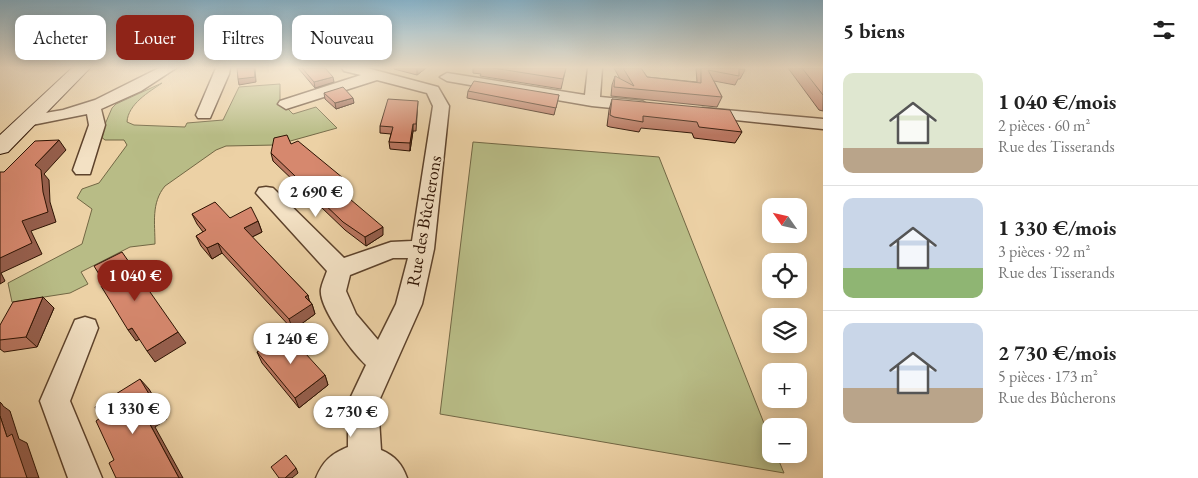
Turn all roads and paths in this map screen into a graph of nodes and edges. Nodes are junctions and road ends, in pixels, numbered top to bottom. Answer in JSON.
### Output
{"nodes":[{"id":1,"x":58,"y":90,"type":"edge"},
{"id":2,"x":133,"y":90,"type":"edge"},
{"id":3,"x":215,"y":90,"type":"edge"},
{"id":4,"x":329,"y":90,"type":"edge"},
{"id":5,"x":443,"y":90,"type":"edge"},
{"id":6,"x":520,"y":90,"type":"edge"},
{"id":7,"x":593,"y":90,"type":"edge"},
{"id":8,"x":592,"y":101,"type":"junction"},
{"id":9,"x":286,"y":104,"type":"dead end"},
{"id":10,"x":90,"y":108,"type":"junction"},
{"id":11,"x":661,"y":108,"type":"edge"},
{"id":12,"x":691,"y":112,"type":"edge"},
{"id":13,"x":204,"y":115,"type":"dead end"},
{"id":14,"x":823,"y":124,"type":"edge"},
{"id":15,"x":10,"y":134,"type":"edge"},
{"id":16,"x":83,"y":170,"type":"dead end"},
{"id":17,"x":266,"y":193,"type":"dead end"},
{"id":18,"x":422,"y":250,"type":"junction"},
{"id":19,"x":340,"y":269,"type":"junction"},
{"id":20,"x":85,"y":328,"type":"dead end"},
{"id":21,"x":382,"y":361,"type":"junction"},
{"id":22,"x":377,"y":469,"type":"edge"},
{"id":23,"x":85,"y":478,"type":"edge"},
{"id":24,"x":334,"y":478,"type":"edge"}],
"edges":[{"from":1,"to":15,"type":"street"},
{"from":2,"to":10,"type":"street"},
{"from":3,"to":13,"type":"street"},
{"from":4,"to":9,"type":"street"},
{"from":5,"to":18,"type":"street","name":"Rue des Bûcherons"},
{"from":6,"to":8,"type":"street"},
{"from":7,"to":8,"type":"street"},
{"from":8,"to":11,"type":"street"},
{"from":10,"to":15,"type":"street"},
{"from":10,"to":16,"type":"street"},
{"from":12,"to":14,"type":"street"},
{"from":17,"to":19,"type":"street"},
{"from":18,"to":19,"type":"street"},
{"from":18,"to":21,"type":"street","name":"Rue des Bûcherons"},
{"from":19,"to":21,"type":"street"},
{"from":20,"to":23,"type":"street"},
{"from":21,"to":22,"type":"street","name":"Rue des Bûcherons"},
{"from":22,"to":24,"type":"street"}]}
